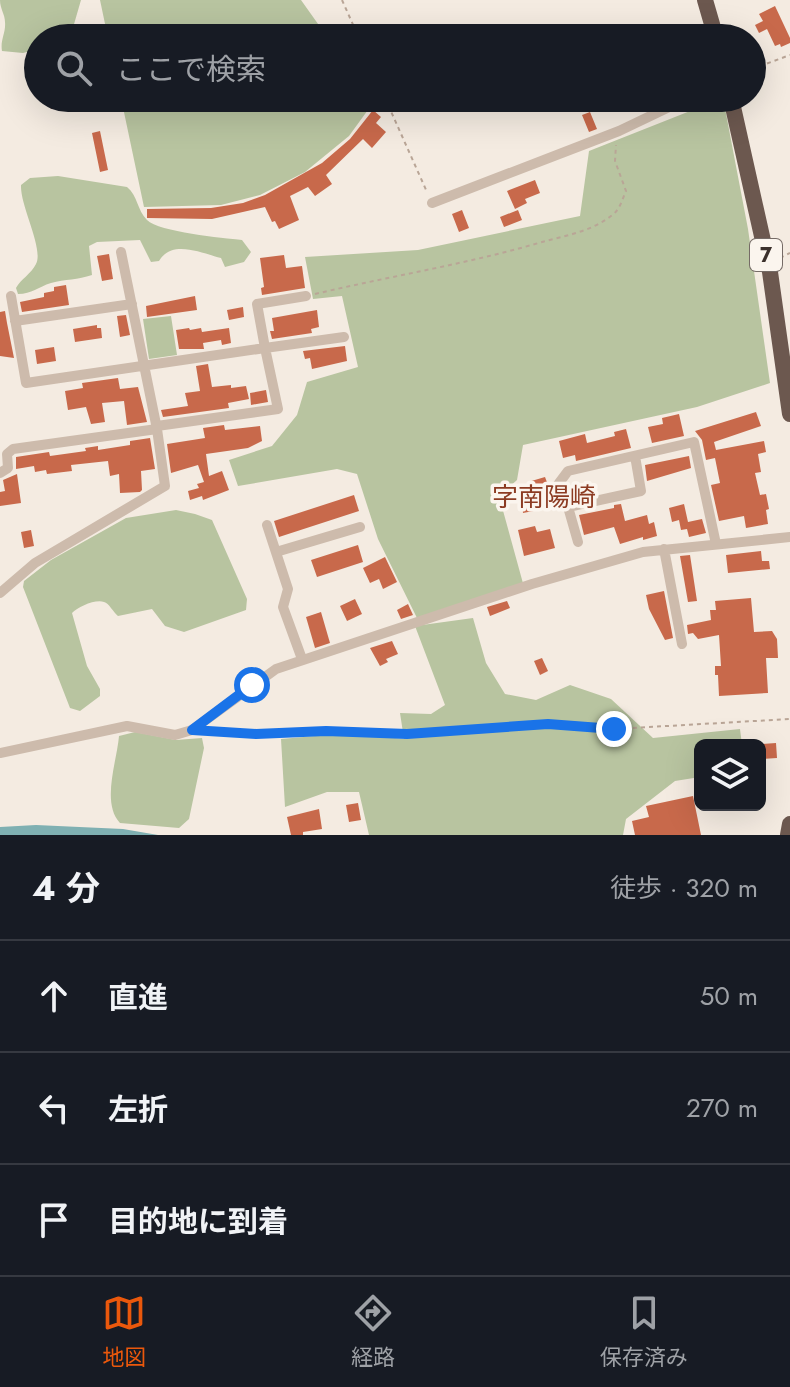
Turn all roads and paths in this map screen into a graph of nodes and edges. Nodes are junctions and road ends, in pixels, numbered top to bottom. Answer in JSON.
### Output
{"nodes":[{"id":1,"x":342,"y":0,"type":"edge"},
{"id":2,"x":705,"y":0,"type":"edge"},
{"id":3,"x":353,"y":24,"type":"edge"},
{"id":4,"x":712,"y":24,"type":"edge"},
{"id":5,"x":790,"y":55,"type":"edge"},
{"id":6,"x":766,"y":64,"type":"edge"},
{"id":7,"x":391,"y":112,"type":"edge"},
{"id":8,"x":660,"y":112,"type":"edge"},
{"id":9,"x":734,"y":112,"type":"edge"},
{"id":10,"x":629,"y":127,"type":"junction"},
{"id":11,"x":432,"y":203,"type":"joint"},
{"id":12,"x":121,"y":252,"type":"dead end"},
{"id":13,"x":11,"y":296,"type":"dead end"},
{"id":14,"x":306,"y":296,"type":"joint"},
{"id":15,"x":132,"y":304,"type":"junction"},
{"id":16,"x":15,"y":321,"type":"junction"},
{"id":17,"x":344,"y":337,"type":"dead end"},
{"id":18,"x":265,"y":348,"type":"junction"},
{"id":19,"x":145,"y":364,"type":"junction"},
{"id":20,"x":790,"y":414,"type":"edge"},
{"id":21,"x":157,"y":428,"type":"junction"},
{"id":22,"x":635,"y":456,"type":"junction"},
{"id":23,"x":0,"y":473,"type":"edge"},
{"id":24,"x":568,"y":507,"type":"junction"},
{"id":25,"x":267,"y":525,"type":"dead end"},
{"id":26,"x":360,"y":527,"type":"dead end"},
{"id":27,"x":790,"y":537,"type":"edge"},
{"id":28,"x":578,"y":542,"type":"dead end"},
{"id":29,"x":716,"y":544,"type":"junction"},
{"id":30,"x":664,"y":549,"type":"junction"},
{"id":31,"x":276,"y":552,"type":"junction"},
{"id":32,"x":0,"y":593,"type":"edge"},
{"id":33,"x":682,"y":644,"type":"dead end"},
{"id":34,"x":302,"y":659,"type":"junction"},
{"id":35,"x":790,"y":719,"type":"edge"},
{"id":36,"x":192,"y":730,"type":"junction"},
{"id":37,"x":0,"y":753,"type":"edge"},
{"id":38,"x":790,"y":824,"type":"edge"},
{"id":39,"x":788,"y":835,"type":"edge"}],
"edges":[{"from":1,"to":3,"type":"path"},
{"from":2,"to":4,"type":"highway"},
{"from":5,"to":6,"type":"path"},
{"from":7,"to":11,"type":"path"},
{"from":8,"to":10,"type":"street"},
{"from":9,"to":20,"type":"highway","number":"7"},
{"from":10,"to":11,"type":"street"},
{"from":10,"to":14,"type":"path"},
{"from":12,"to":15,"type":"street"},
{"from":13,"to":16,"type":"street"},
{"from":14,"to":18,"type":"street"},
{"from":15,"to":16,"type":"street"},
{"from":15,"to":19,"type":"street"},
{"from":16,"to":19,"type":"street"},
{"from":17,"to":18,"type":"street"},
{"from":18,"to":19,"type":"street"},
{"from":18,"to":21,"type":"street"},
{"from":19,"to":21,"type":"street"},
{"from":21,"to":23,"type":"street"},
{"from":21,"to":32,"type":"street"},
{"from":22,"to":24,"type":"street"},
{"from":22,"to":24,"type":"street"},
{"from":22,"to":29,"type":"street"},
{"from":24,"to":28,"type":"street"},
{"from":25,"to":31,"type":"street"},
{"from":26,"to":31,"type":"street"},
{"from":27,"to":29,"type":"street"},
{"from":29,"to":30,"type":"street"},
{"from":30,"to":33,"type":"street"},
{"from":30,"to":34,"type":"street"},
{"from":31,"to":34,"type":"street"},
{"from":34,"to":36,"type":"street"},
{"from":35,"to":36,"type":"path"},
{"from":36,"to":37,"type":"street"},
{"from":38,"to":39,"type":"highway"}]}
